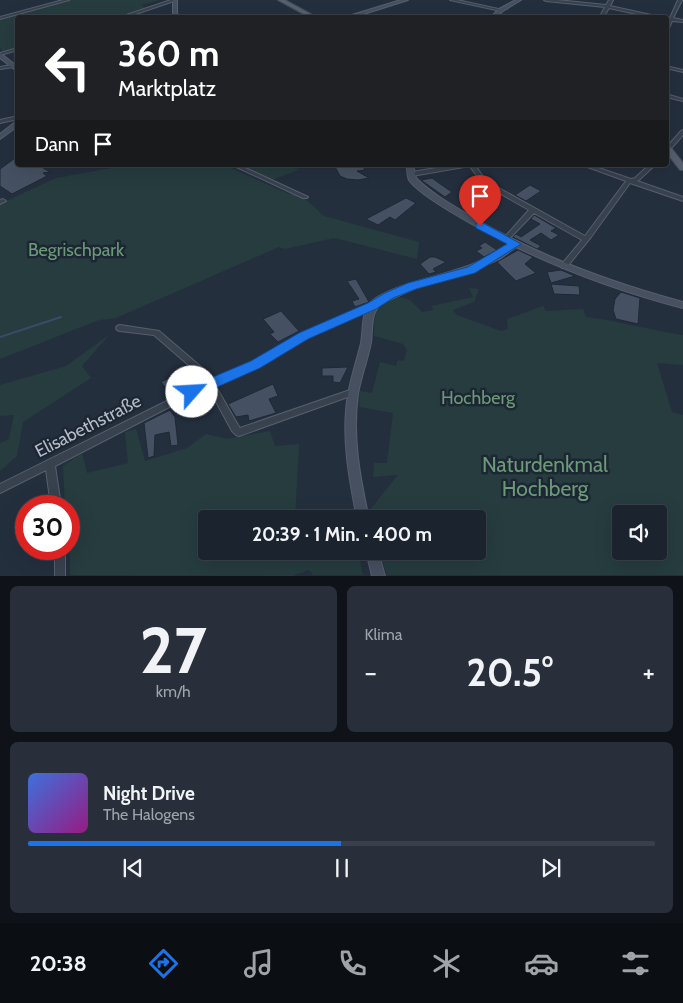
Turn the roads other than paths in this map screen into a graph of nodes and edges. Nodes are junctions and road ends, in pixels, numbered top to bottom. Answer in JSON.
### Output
{"nodes":[{"id":1,"x":67,"y":0,"type":"edge"},
{"id":2,"x":175,"y":0,"type":"edge"},
{"id":3,"x":281,"y":0,"type":"edge"},
{"id":4,"x":406,"y":0,"type":"edge"},
{"id":5,"x":452,"y":0,"type":"edge"},
{"id":6,"x":519,"y":0,"type":"edge"},
{"id":7,"x":546,"y":0,"type":"edge"},
{"id":8,"x":611,"y":0,"type":"edge"},
{"id":9,"x":680,"y":0,"type":"edge"},
{"id":10,"x":606,"y":6,"type":"junction"},
{"id":11,"x":678,"y":6,"type":"junction"},
{"id":12,"x":683,"y":7,"type":"edge"},
{"id":13,"x":501,"y":10,"type":"junction"},
{"id":14,"x":128,"y":15,"type":"edge"},
{"id":15,"x":176,"y":15,"type":"edge"},
{"id":16,"x":312,"y":15,"type":"edge"},
{"id":17,"x":353,"y":15,"type":"edge"},
{"id":18,"x":495,"y":15,"type":"edge"},
{"id":19,"x":602,"y":15,"type":"edge"},
{"id":20,"x":650,"y":15,"type":"edge"},
{"id":21,"x":0,"y":18,"type":"edge"},
{"id":22,"x":669,"y":19,"type":"edge"},
{"id":23,"x":672,"y":19,"type":"junction"},
{"id":24,"x":683,"y":22,"type":"edge"},
{"id":25,"x":669,"y":24,"type":"edge"},
{"id":26,"x":15,"y":50,"type":"edge"},
{"id":27,"x":0,"y":55,"type":"edge"},
{"id":28,"x":0,"y":68,"type":"edge"},
{"id":29,"x":15,"y":68,"type":"edge"},
{"id":30,"x":669,"y":68,"type":"edge"},
{"id":31,"x":683,"y":71,"type":"edge"},
{"id":32,"x":669,"y":96,"type":"edge"},
{"id":33,"x":683,"y":100,"type":"edge"},
{"id":34,"x":15,"y":118,"type":"edge"},
{"id":35,"x":0,"y":122,"type":"edge"},
{"id":36,"x":15,"y":124,"type":"edge"},
{"id":37,"x":683,"y":132,"type":"edge"},
{"id":38,"x":0,"y":137,"type":"edge"},
{"id":39,"x":669,"y":146,"type":"edge"},
{"id":40,"x":669,"y":150,"type":"edge"},
{"id":41,"x":239,"y":167,"type":"edge"},
{"id":42,"x":410,"y":167,"type":"edge"},
{"id":43,"x":452,"y":167,"type":"edge"},
{"id":44,"x":473,"y":167,"type":"edge"},
{"id":45,"x":591,"y":167,"type":"edge"},
{"id":46,"x":650,"y":167,"type":"edge"},
{"id":47,"x":683,"y":168,"type":"edge"},
{"id":48,"x":412,"y":174,"type":"junction"},
{"id":49,"x":632,"y":181,"type":"junction"},
{"id":50,"x":305,"y":197,"type":"dead end"},
{"id":51,"x":683,"y":199,"type":"edge"},
{"id":52,"x":532,"y":211,"type":"junction"},
{"id":53,"x":585,"y":239,"type":"junction"},
{"id":54,"x":505,"y":240,"type":"junction"},
{"id":55,"x":515,"y":244,"type":"junction"},
{"id":56,"x":564,"y":266,"type":"junction"},
{"id":57,"x":683,"y":305,"type":"edge"},
{"id":58,"x":372,"y":306,"type":"junction"},
{"id":59,"x":120,"y":328,"type":"dead end"},
{"id":60,"x":211,"y":382,"type":"junction"},
{"id":61,"x":353,"y":392,"type":"junction"},
{"id":62,"x":50,"y":464,"type":"junction"},
{"id":63,"x":0,"y":489,"type":"edge"},
{"id":64,"x":54,"y":495,"type":"edge"},
{"id":65,"x":361,"y":510,"type":"edge"},
{"id":66,"x":60,"y":560,"type":"edge"},
{"id":67,"x":375,"y":560,"type":"edge"},
{"id":68,"x":60,"y":576,"type":"edge"},
{"id":69,"x":379,"y":576,"type":"edge"}],
"edges":[{"from":1,"to":21,"type":"street"},
{"from":2,"to":14,"type":"street"},
{"from":2,"to":15,"type":"main road"},
{"from":3,"to":16,"type":"main road"},
{"from":4,"to":17,"type":"main road"},
{"from":5,"to":13,"type":"street"},
{"from":6,"to":13,"type":"main road"},
{"from":7,"to":10,"type":"street"},
{"from":8,"to":10,"type":"street"},
{"from":9,"to":11,"type":"street"},
{"from":10,"to":19,"type":"street"},
{"from":10,"to":20,"type":"street"},
{"from":11,"to":12,"type":"street"},
{"from":11,"to":23,"type":"street"},
{"from":13,"to":18,"type":"main road"},
{"from":22,"to":23,"type":"street"},
{"from":23,"to":24,"type":"street"},
{"from":23,"to":25,"type":"street"},
{"from":26,"to":27,"type":"street"},
{"from":27,"to":29,"type":"main road"},
{"from":28,"to":29,"type":"street"},
{"from":30,"to":31,"type":"street"},
{"from":32,"to":33,"type":"street"},
{"from":34,"to":35,"type":"street"},
{"from":36,"to":38,"type":"main road"},
{"from":37,"to":39,"type":"street"},
{"from":40,"to":47,"type":"main road"},
{"from":41,"to":50,"type":"street"},
{"from":42,"to":48,"type":"main road"},
{"from":43,"to":48,"type":"street"},
{"from":44,"to":52,"type":"street"},
{"from":45,"to":49,"type":"street"},
{"from":46,"to":49,"type":"street"},
{"from":48,"to":54,"type":"main road"},
{"from":49,"to":51,"type":"street"},
{"from":49,"to":53,"type":"street"},
{"from":52,"to":53,"type":"street"},
{"from":52,"to":54,"type":"street"},
{"from":53,"to":56,"type":"street"},
{"from":54,"to":55,"type":"main road"},
{"from":55,"to":56,"type":"main road"},
{"from":55,"to":58,"type":"main road","name":"Elisabethstraße"},
{"from":56,"to":57,"type":"main road"},
{"from":58,"to":60,"type":"street","name":"Elisabethstraße"},
{"from":58,"to":61,"type":"main road"},
{"from":59,"to":60,"type":"street"},
{"from":60,"to":61,"type":"street"},
{"from":60,"to":62,"type":"street","name":"Elisabethstraße"},
{"from":61,"to":65,"type":"main road"},
{"from":62,"to":63,"type":"street","name":"Elisabethstraße"},
{"from":62,"to":64,"type":"street"},
{"from":66,"to":68,"type":"street"},
{"from":67,"to":69,"type":"main road"}]}
